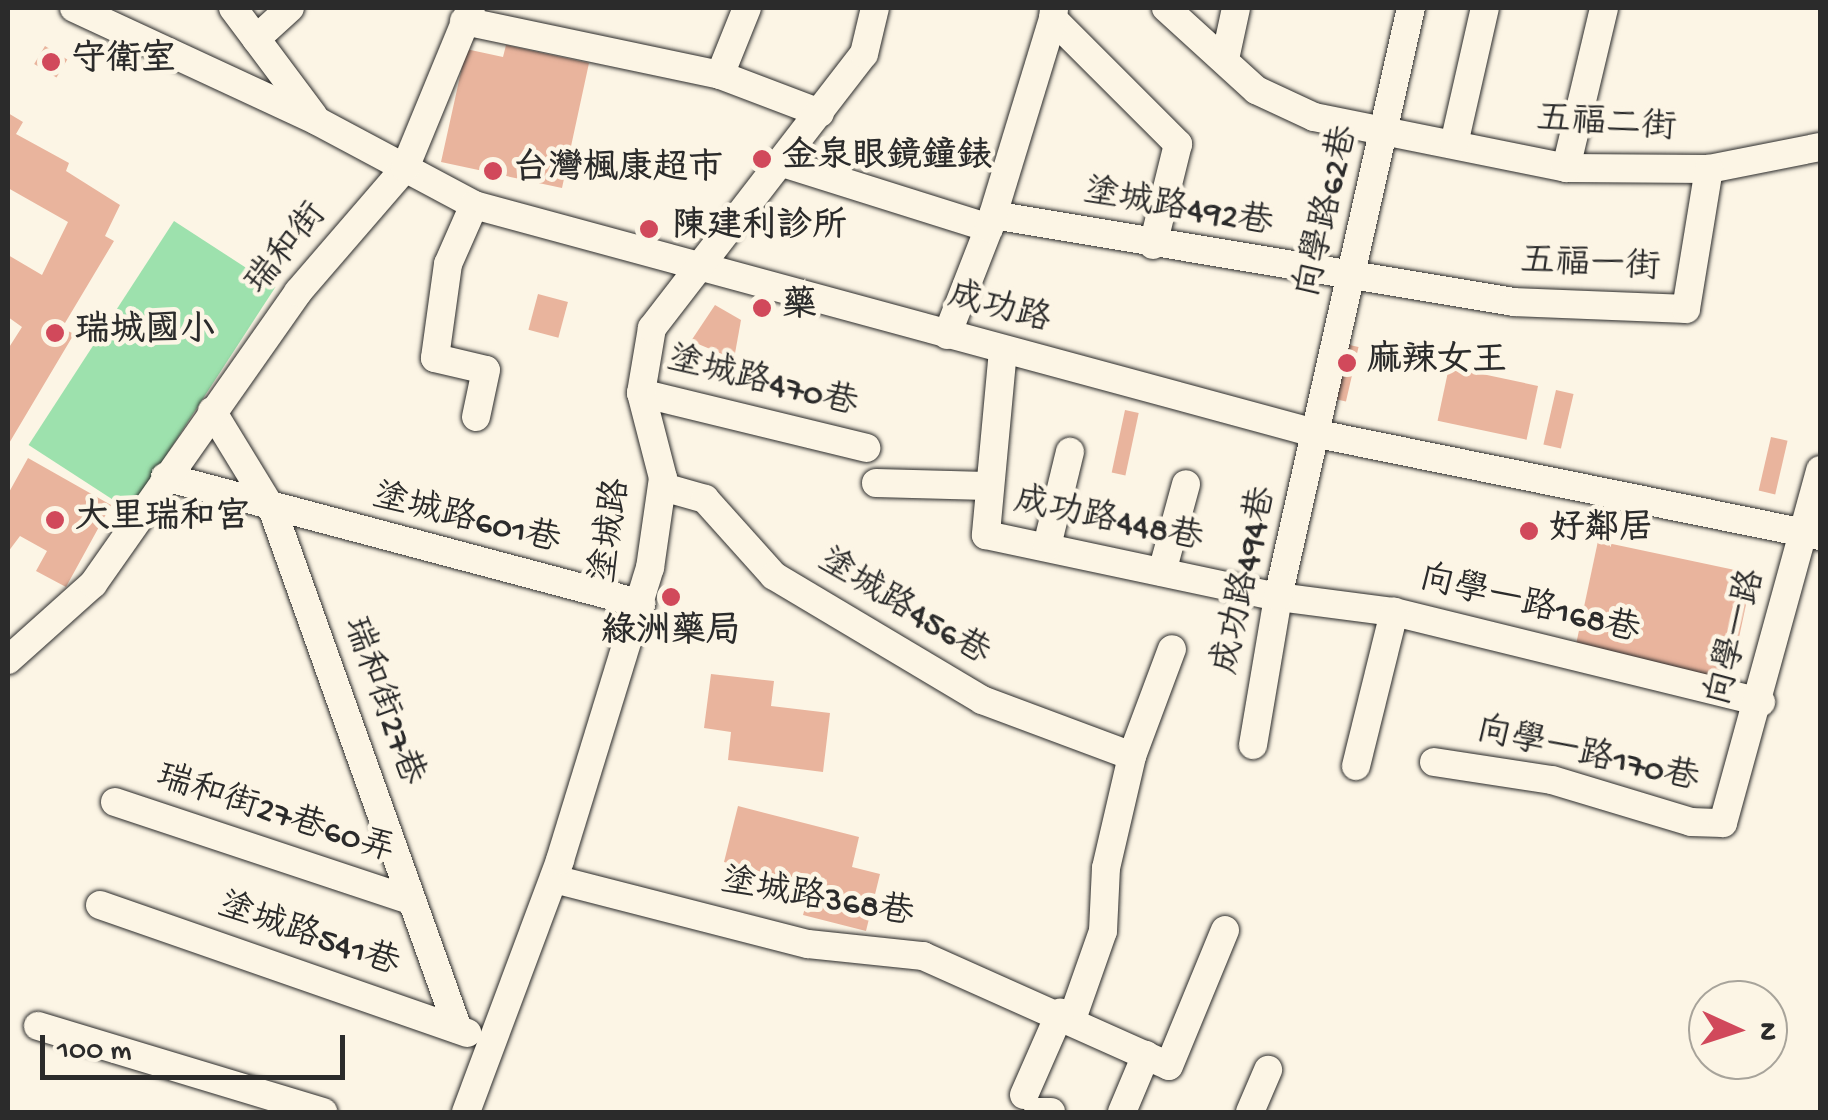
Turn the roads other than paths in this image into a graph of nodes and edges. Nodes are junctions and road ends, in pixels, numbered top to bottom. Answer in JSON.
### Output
{"nodes":[{"id":1,"x":74,"y":8,"type":"edge"},
{"id":2,"x":233,"y":8,"type":"edge"},
{"id":3,"x":290,"y":8,"type":"edge"},
{"id":4,"x":747,"y":8,"type":"edge"},
{"id":5,"x":874,"y":8,"type":"edge"},
{"id":6,"x":1166,"y":8,"type":"edge"},
{"id":7,"x":1236,"y":8,"type":"edge"},
{"id":8,"x":1410,"y":8,"type":"edge"},
{"id":9,"x":1485,"y":8,"type":"edge"},
{"id":10,"x":1604,"y":8,"type":"edge"},
{"id":11,"x":1053,"y":13,"type":"edge"},
{"id":12,"x":468,"y":14,"type":"edge"},
{"id":13,"x":256,"y":39,"type":"junction"},
{"id":14,"x":1225,"y":60,"type":"junction"},
{"id":15,"x":720,"y":74,"type":"junction"},
{"id":16,"x":820,"y":112,"type":"junction"},
{"id":17,"x":317,"y":120,"type":"junction"},
{"id":18,"x":1386,"y":128,"type":"junction"},
{"id":19,"x":1454,"y":144,"type":"junction"},
{"id":20,"x":1820,"y":148,"type":"edge"},
{"id":21,"x":784,"y":163,"type":"junction"},
{"id":22,"x":405,"y":168,"type":"junction"},
{"id":23,"x":1566,"y":168,"type":"junction"},
{"id":24,"x":1709,"y":169,"type":"junction"},
{"id":25,"x":474,"y":205,"type":"junction"},
{"id":26,"x":991,"y":222,"type":"junction"},
{"id":27,"x":1153,"y":245,"type":"junction"},
{"id":28,"x":701,"y":264,"type":"junction"},
{"id":29,"x":1352,"y":278,"type":"junction"},
{"id":30,"x":946,"y":335,"type":"junction"},
{"id":31,"x":1003,"y":350,"type":"junction"},
{"id":32,"x":641,"y":393,"type":"junction"},
{"id":33,"x":212,"y":411,"type":"junction"},
{"id":34,"x":476,"y":417,"type":"dead end"},
{"id":35,"x":1318,"y":434,"type":"junction"},
{"id":36,"x":866,"y":448,"type":"dead end"},
{"id":37,"x":1070,"y":452,"type":"dead end"},
{"id":38,"x":1820,"y":470,"type":"edge"},
{"id":39,"x":164,"y":478,"type":"junction"},
{"id":40,"x":876,"y":483,"type":"dead end"},
{"id":41,"x":1186,"y":484,"type":"dead end"},
{"id":42,"x":987,"y":486,"type":"junction"},
{"id":43,"x":663,"y":488,"type":"junction"},
{"id":44,"x":273,"y":511,"type":"junction"},
{"id":45,"x":1812,"y":534,"type":"edge"},
{"id":46,"x":1047,"y":546,"type":"junction"},
{"id":47,"x":1162,"y":572,"type":"junction"},
{"id":48,"x":1278,"y":597,"type":"junction"},
{"id":49,"x":641,"y":604,"type":"junction"},
{"id":50,"x":1394,"y":612,"type":"junction"},
{"id":51,"x":1172,"y":648,"type":"dead end"},
{"id":52,"x":8,"y":660,"type":"edge"},
{"id":53,"x":1760,"y":702,"type":"junction"},
{"id":54,"x":1253,"y":745,"type":"dead end"},
{"id":55,"x":1132,"y":756,"type":"junction"},
{"id":56,"x":1434,"y":762,"type":"dead end"},
{"id":57,"x":1356,"y":766,"type":"dead end"},
{"id":58,"x":115,"y":802,"type":"dead end"},
{"id":59,"x":1724,"y":823,"type":"joint"},
{"id":60,"x":554,"y":879,"type":"junction"},
{"id":61,"x":412,"y":902,"type":"junction"},
{"id":62,"x":100,"y":904,"type":"dead end"},
{"id":63,"x":1224,"y":930,"type":"dead end"},
{"id":64,"x":1066,"y":1016,"type":"junction"},
{"id":65,"x":38,"y":1026,"type":"dead end"},
{"id":66,"x":458,"y":1029,"type":"junction"},
{"id":67,"x":492,"y":1043,"type":"junction"},
{"id":68,"x":1157,"y":1061,"type":"junction"},
{"id":69,"x":1268,"y":1070,"type":"dead end"},
{"id":70,"x":1031,"y":1104,"type":"edge"},
{"id":71,"x":323,"y":1112,"type":"edge"},
{"id":72,"x":466,"y":1112,"type":"edge"},
{"id":73,"x":1051,"y":1112,"type":"edge"},
{"id":74,"x":1122,"y":1112,"type":"edge"},
{"id":75,"x":1250,"y":1112,"type":"edge"}],
"edges":[{"from":1,"to":17,"type":"street"},
{"from":2,"to":13,"type":"street","name":"成功路"},
{"from":3,"to":13,"type":"street"},
{"from":4,"to":15,"type":"street"},
{"from":5,"to":16,"type":"street","name":"塗城路"},
{"from":6,"to":14,"type":"street","name":"五福二街"},
{"from":7,"to":14,"type":"street"},
{"from":8,"to":18,"type":"street","name":"向學路62巷"},
{"from":9,"to":19,"type":"street"},
{"from":10,"to":23,"type":"street"},
{"from":11,"to":26,"type":"street"},
{"from":11,"to":27,"type":"street"},
{"from":12,"to":15,"type":"street"},
{"from":12,"to":22,"type":"street","name":"瑞和街"},
{"from":13,"to":17,"type":"street","name":"成功路"},
{"from":14,"to":18,"type":"street","name":"五福二街"},
{"from":15,"to":16,"type":"street"},
{"from":16,"to":21,"type":"street","name":"塗城路"},
{"from":17,"to":22,"type":"street","name":"成功路"},
{"from":18,"to":19,"type":"street","name":"五福二街"},
{"from":18,"to":29,"type":"street","name":"向學路62巷"},
{"from":19,"to":23,"type":"street","name":"五福二街"},
{"from":20,"to":24,"type":"street","name":"五福二街"},
{"from":21,"to":26,"type":"street","name":"塗城路492巷"},
{"from":21,"to":28,"type":"street","name":"塗城路"},
{"from":22,"to":25,"type":"street","name":"成功路"},
{"from":22,"to":33,"type":"street","name":"瑞和街"},
{"from":23,"to":24,"type":"street","name":"五福二街"},
{"from":24,"to":29,"type":"street","name":"五福一街"},
{"from":25,"to":28,"type":"street","name":"成功路"},
{"from":25,"to":34,"type":"street"},
{"from":26,"to":27,"type":"street","name":"塗城路492巷"},
{"from":26,"to":30,"type":"street"},
{"from":27,"to":29,"type":"street","name":"塗城路492巷"},
{"from":28,"to":30,"type":"street","name":"成功路"},
{"from":28,"to":32,"type":"street","name":"塗城路"},
{"from":29,"to":35,"type":"street","name":"向學路62巷"},
{"from":30,"to":31,"type":"street","name":"成功路"},
{"from":31,"to":35,"type":"street","name":"成功路"},
{"from":31,"to":42,"type":"street","name":"成功路448巷"},
{"from":32,"to":36,"type":"street","name":"塗城路470巷"},
{"from":32,"to":43,"type":"street","name":"塗城路"},
{"from":33,"to":39,"type":"street","name":"瑞和街"},
{"from":33,"to":44,"type":"street","name":"瑞和街27巷"},
{"from":35,"to":45,"type":"street","name":"成功路"},
{"from":35,"to":48,"type":"street","name":"成功路494巷"},
{"from":37,"to":46,"type":"street"},
{"from":38,"to":45,"type":"street","name":"向學一路"},
{"from":39,"to":44,"type":"street","name":"塗城路601巷"},
{"from":39,"to":52,"type":"street","name":"瑞和街"},
{"from":40,"to":42,"type":"street"},
{"from":41,"to":47,"type":"street"},
{"from":42,"to":46,"type":"street","name":"成功路448巷"},
{"from":43,"to":49,"type":"street","name":"塗城路"},
{"from":43,"to":55,"type":"street","name":"塗城路456巷"},
{"from":44,"to":49,"type":"street","name":"塗城路601巷"},
{"from":44,"to":61,"type":"street","name":"瑞和街27巷"},
{"from":45,"to":53,"type":"street","name":"向學一路"},
{"from":46,"to":47,"type":"street","name":"成功路448巷"},
{"from":47,"to":48,"type":"street","name":"成功路448巷"},
{"from":48,"to":50,"type":"street","name":"向學一路168巷"},
{"from":48,"to":54,"type":"street","name":"成功路494巷"},
{"from":49,"to":60,"type":"street","name":"塗城路"},
{"from":50,"to":53,"type":"street","name":"向學一路168巷"},
{"from":50,"to":57,"type":"street"},
{"from":51,"to":55,"type":"street"},
{"from":53,"to":59,"type":"street","name":"向學一路"},
{"from":55,"to":64,"type":"street"},
{"from":56,"to":59,"type":"street","name":"向學一路170巷"},
{"from":58,"to":61,"type":"street","name":"瑞和街27巷60弄"},
{"from":60,"to":64,"type":"street","name":"塗城路368巷"},
{"from":60,"to":67,"type":"street","name":"塗城路"},
{"from":61,"to":66,"type":"street","name":"瑞和街27巷"},
{"from":62,"to":66,"type":"street","name":"塗城路541巷"},
{"from":63,"to":68,"type":"street"},
{"from":64,"to":68,"type":"street","name":"塗城路368巷"},
{"from":64,"to":70,"type":"street"},
{"from":65,"to":71,"type":"street"},
{"from":66,"to":67,"type":"street","name":"塗城路541巷"},
{"from":67,"to":72,"type":"street","name":"塗城路"},
{"from":68,"to":74,"type":"street"},
{"from":69,"to":75,"type":"street"},
{"from":70,"to":73,"type":"street"}]}
